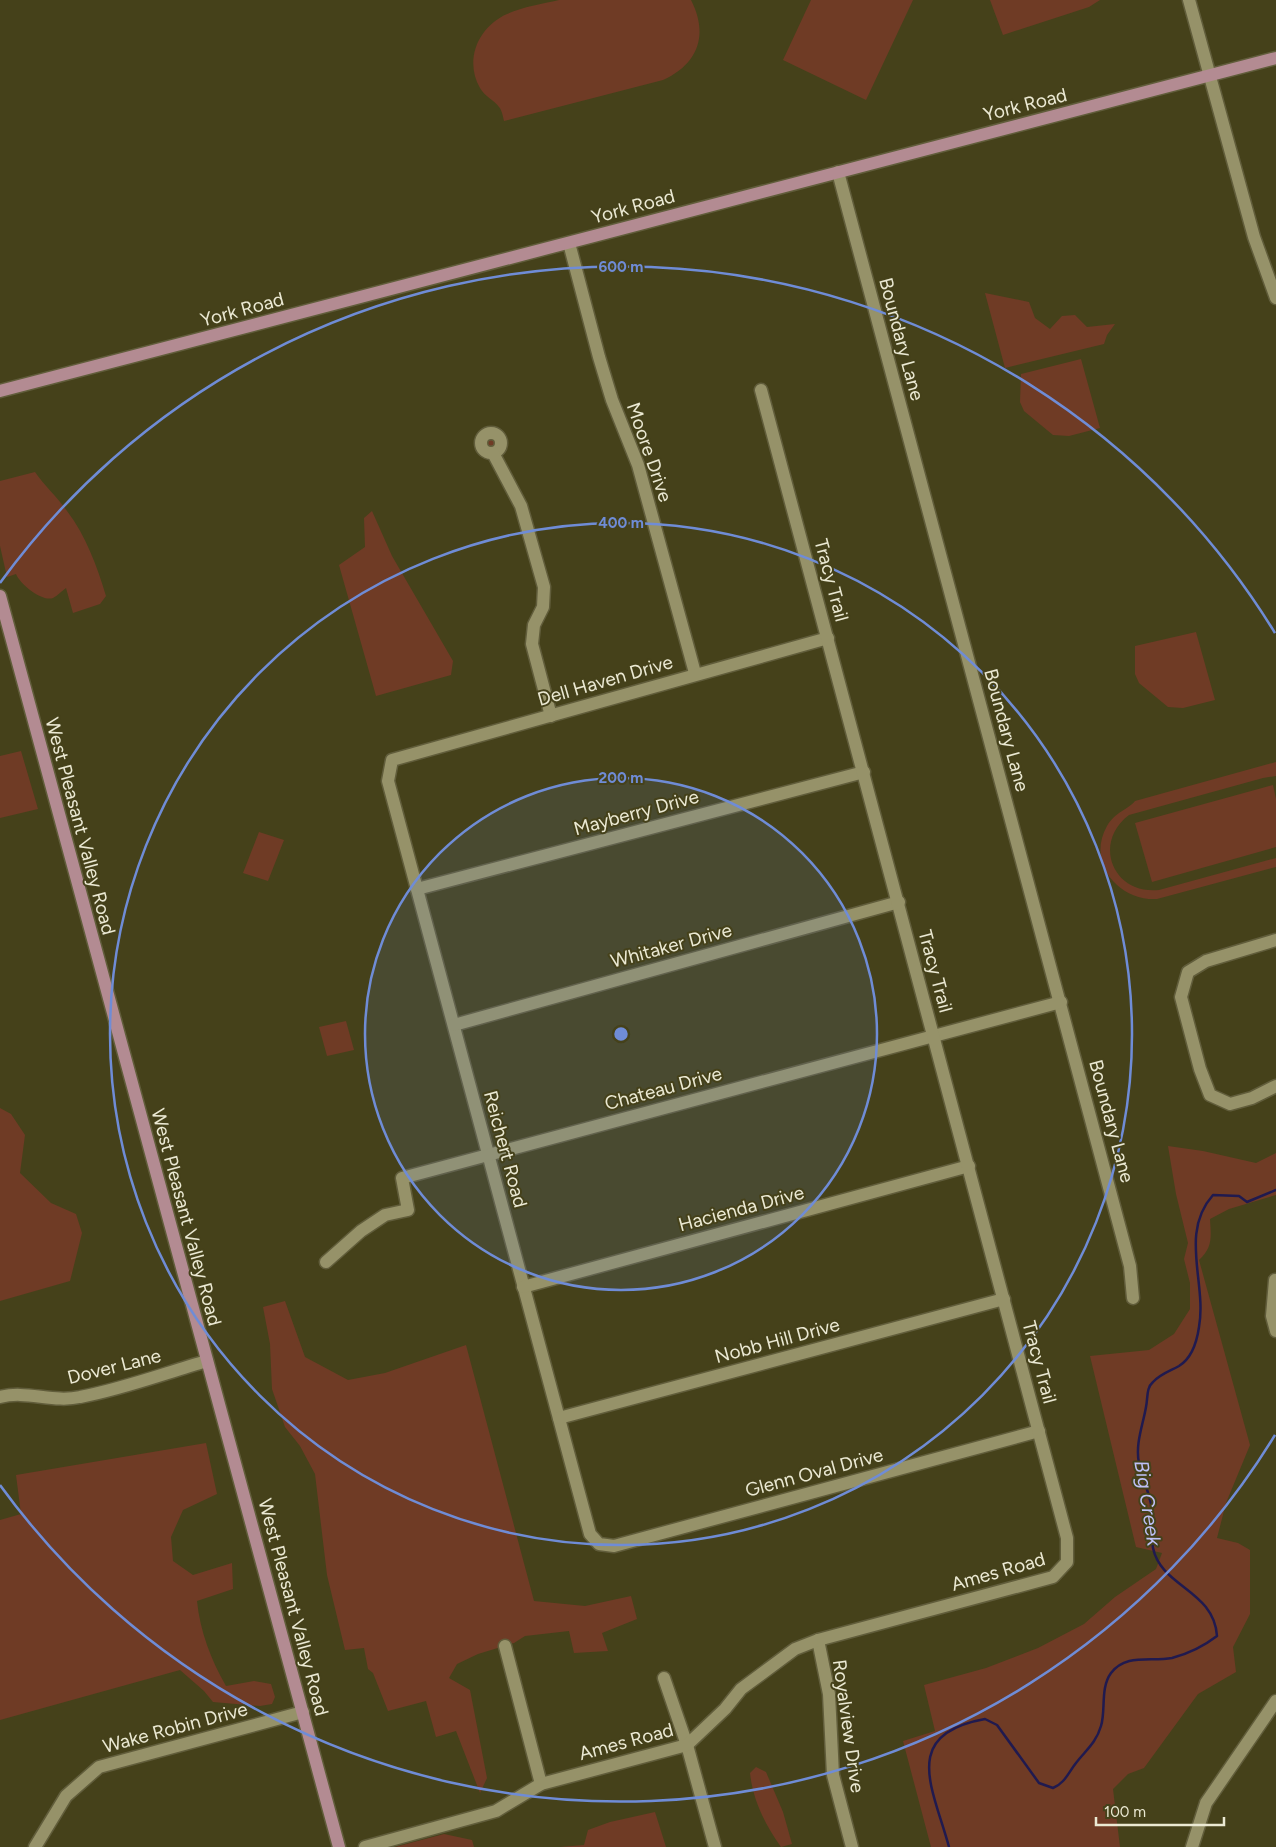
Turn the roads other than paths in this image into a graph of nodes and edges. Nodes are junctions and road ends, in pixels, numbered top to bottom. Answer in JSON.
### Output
{"nodes":[{"id":1,"x":1189,"y":0,"type":"edge"},
{"id":2,"x":1276,"y":58,"type":"edge"},
{"id":3,"x":1211,"y":75,"type":"junction"},
{"id":4,"x":838,"y":172,"type":"junction"},
{"id":5,"x":569,"y":243,"type":"junction"},
{"id":6,"x":1276,"y":298,"type":"edge"},
{"id":7,"x":762,"y":390,"type":"dead end"},
{"id":8,"x":0,"y":392,"type":"edge"},
{"id":9,"x":492,"y":453,"type":"dead end"},
{"id":10,"x":0,"y":596,"type":"edge"},
{"id":11,"x":828,"y":638,"type":"junction"},
{"id":12,"x":695,"y":673,"type":"junction"},
{"id":13,"x":550,"y":716,"type":"junction"},
{"id":14,"x":392,"y":760,"type":"joint"},
{"id":15,"x":864,"y":772,"type":"junction"},
{"id":16,"x":417,"y":889,"type":"junction"},
{"id":17,"x":899,"y":902,"type":"junction"},
{"id":18,"x":1276,"y":940,"type":"edge"},
{"id":19,"x":1061,"y":1002,"type":"junction"},
{"id":20,"x":454,"y":1025,"type":"junction"},
{"id":21,"x":934,"y":1036,"type":"junction"},
{"id":22,"x":1276,"y":1086,"type":"edge"},
{"id":23,"x":488,"y":1154,"type":"junction"},
{"id":24,"x":969,"y":1166,"type":"junction"},
{"id":25,"x":326,"y":1262,"type":"dead end"},
{"id":26,"x":1275,"y":1280,"type":"edge"},
{"id":27,"x":523,"y":1287,"type":"junction"},
{"id":28,"x":1134,"y":1298,"type":"dead end"},
{"id":29,"x":1004,"y":1299,"type":"junction"},
{"id":30,"x":1276,"y":1331,"type":"edge"},
{"id":31,"x":207,"y":1361,"type":"junction"},
{"id":32,"x":0,"y":1397,"type":"edge"},
{"id":33,"x":559,"y":1418,"type":"junction"},
{"id":34,"x":1039,"y":1431,"type":"junction"},
{"id":35,"x":599,"y":1544,"type":"joint"},
{"id":36,"x":1067,"y":1562,"type":"joint"},
{"id":37,"x":818,"y":1640,"type":"junction"},
{"id":38,"x":504,"y":1646,"type":"dead end"},
{"id":39,"x":664,"y":1678,"type":"dead end"},
{"id":40,"x":1276,"y":1701,"type":"edge"},
{"id":41,"x":303,"y":1712,"type":"junction"},
{"id":42,"x":687,"y":1745,"type":"junction"},
{"id":43,"x":541,"y":1784,"type":"junction"},
{"id":44,"x":35,"y":1847,"type":"edge"},
{"id":45,"x":339,"y":1847,"type":"edge"},
{"id":46,"x":365,"y":1847,"type":"edge"},
{"id":47,"x":715,"y":1847,"type":"edge"},
{"id":48,"x":852,"y":1847,"type":"edge"},
{"id":49,"x":1192,"y":1847,"type":"edge"}],
"edges":[{"from":1,"to":3,"type":"street"},
{"from":2,"to":3,"type":"main road","name":"York Road"},
{"from":3,"to":4,"type":"main road","name":"York Road"},
{"from":3,"to":6,"type":"street"},
{"from":4,"to":5,"type":"main road","name":"York Road"},
{"from":4,"to":19,"type":"street","name":"Boundary Lane"},
{"from":5,"to":8,"type":"main road","name":"York Road"},
{"from":5,"to":12,"type":"street","name":"Moore Drive"},
{"from":7,"to":11,"type":"street","name":"Tracy Trail"},
{"from":9,"to":13,"type":"street"},
{"from":10,"to":31,"type":"main road","name":"West Pleasant Valley Road"},
{"from":11,"to":12,"type":"street","name":"Dell Haven Drive"},
{"from":11,"to":15,"type":"street","name":"Tracy Trail"},
{"from":12,"to":13,"type":"street","name":"Dell Haven Drive"},
{"from":13,"to":14,"type":"street","name":"Dell Haven Drive"},
{"from":14,"to":16,"type":"street","name":"Reichert Road"},
{"from":15,"to":16,"type":"street","name":"Mayberry Drive"},
{"from":15,"to":17,"type":"street","name":"Tracy Trail"},
{"from":16,"to":20,"type":"street","name":"Reichert Road"},
{"from":17,"to":20,"type":"street","name":"Whitaker Drive"},
{"from":17,"to":21,"type":"street","name":"Tracy Trail"},
{"from":18,"to":22,"type":"street"},
{"from":19,"to":21,"type":"street","name":"Chateau Drive"},
{"from":19,"to":28,"type":"street","name":"Boundary Lane"},
{"from":20,"to":23,"type":"street","name":"Reichert Road"},
{"from":21,"to":23,"type":"street","name":"Chateau Drive"},
{"from":21,"to":24,"type":"street","name":"Tracy Trail"},
{"from":23,"to":25,"type":"street","name":"Chateau Drive"},
{"from":23,"to":27,"type":"street","name":"Reichert Road"},
{"from":24,"to":27,"type":"street","name":"Hacienda Drive"},
{"from":24,"to":29,"type":"street","name":"Tracy Trail"},
{"from":26,"to":30,"type":"street"},
{"from":27,"to":33,"type":"street","name":"Reichert Road"},
{"from":29,"to":33,"type":"street","name":"Nobb Hill Drive"},
{"from":29,"to":34,"type":"street","name":"Tracy Trail"},
{"from":31,"to":32,"type":"street","name":"Dover Lane"},
{"from":31,"to":41,"type":"main road","name":"West Pleasant Valley Road"},
{"from":33,"to":35,"type":"street","name":"Reichert Road"},
{"from":34,"to":35,"type":"street","name":"Glenn Oval Drive"},
{"from":34,"to":36,"type":"street","name":"Tracy Trail"},
{"from":36,"to":37,"type":"street","name":"Ames Road"},
{"from":37,"to":42,"type":"street","name":"Ames Road"},
{"from":37,"to":48,"type":"street","name":"Royalview Drive"},
{"from":38,"to":43,"type":"street"},
{"from":39,"to":42,"type":"street"},
{"from":40,"to":49,"type":"street"},
{"from":41,"to":44,"type":"street","name":"Wake Robin Drive"},
{"from":41,"to":45,"type":"main road","name":"West Pleasant Valley Road"},
{"from":42,"to":43,"type":"street","name":"Ames Road"},
{"from":42,"to":47,"type":"street"},
{"from":43,"to":46,"type":"street","name":"Ames Road"}]}
